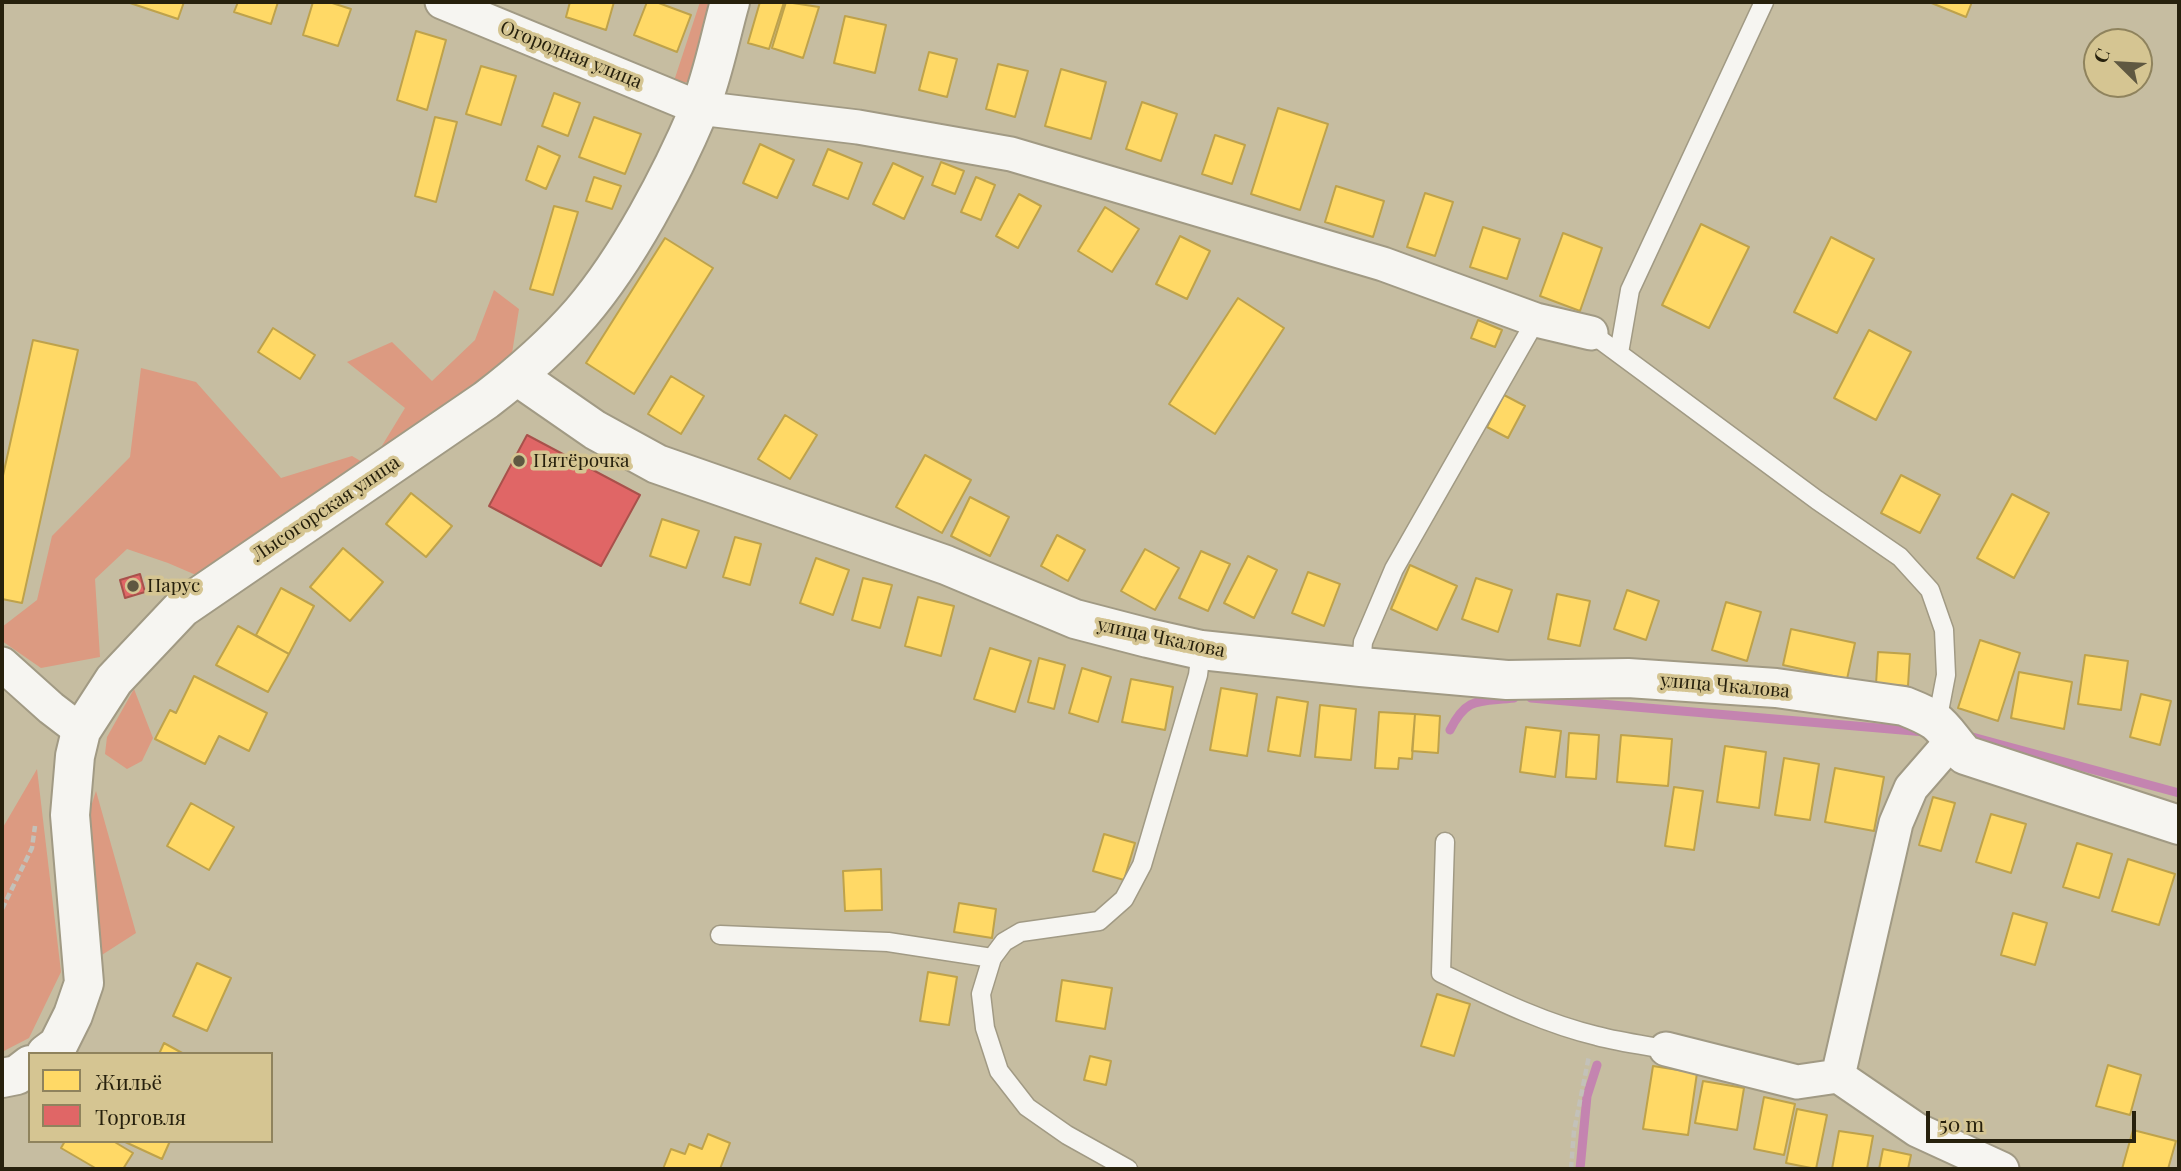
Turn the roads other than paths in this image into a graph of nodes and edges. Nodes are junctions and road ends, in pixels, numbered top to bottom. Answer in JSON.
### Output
{"nodes":[{"id":1,"x":442,"y":2,"type":"edge"},
{"id":2,"x":730,"y":2,"type":"edge"},
{"id":3,"x":1764,"y":2,"type":"edge"},
{"id":4,"x":699,"y":108,"type":"junction"},
{"id":5,"x":1536,"y":320,"type":"junction"},
{"id":6,"x":1591,"y":333,"type":"joint"},
{"id":7,"x":1619,"y":353,"type":"junction"},
{"id":8,"x":517,"y":376,"type":"junction"},
{"id":9,"x":1202,"y":650,"type":"junction"},
{"id":10,"x":2,"y":664,"type":"edge"},
{"id":11,"x":1361,"y":667,"type":"junction"},
{"id":12,"x":81,"y":731,"type":"junction"},
{"id":13,"x":1944,"y":732,"type":"junction"},
{"id":14,"x":2179,"y":825,"type":"edge"},
{"id":15,"x":1445,"y":842,"type":"dead end"},
{"id":16,"x":720,"y":935,"type":"dead end"},
{"id":17,"x":992,"y":958,"type":"junction"},
{"id":18,"x":1666,"y":1049,"type":"joint"},
{"id":19,"x":49,"y":1052,"type":"edge"},
{"id":20,"x":28,"y":1066,"type":"edge"},
{"id":21,"x":1838,"y":1076,"type":"junction"},
{"id":22,"x":2,"y":1078,"type":"edge"},
{"id":23,"x":1128,"y":1169,"type":"edge"},
{"id":24,"x":2002,"y":1169,"type":"edge"}],
"edges":[{"from":1,"to":4,"type":"street","name":"Огородная улица"},
{"from":2,"to":4,"type":"street","name":"Лысогорская улица"},
{"from":3,"to":7,"type":"lane"},
{"from":4,"to":5,"type":"street","name":"Огородная улица"},
{"from":4,"to":8,"type":"street","name":"Лысогорская улица"},
{"from":5,"to":6,"type":"street","name":"Огородная улица"},
{"from":5,"to":11,"type":"lane"},
{"from":6,"to":7,"type":"lane"},
{"from":7,"to":13,"type":"lane"},
{"from":8,"to":9,"type":"street","name":"улица Чкалова"},
{"from":8,"to":12,"type":"street","name":"Лысогорская улица"},
{"from":9,"to":11,"type":"street","name":"улица Чкалова"},
{"from":9,"to":17,"type":"lane"},
{"from":10,"to":12,"type":"street"},
{"from":11,"to":13,"type":"street","name":"улица Чкалова"},
{"from":12,"to":19,"type":"street","name":"Лысогорская улица"},
{"from":13,"to":14,"type":"street","name":"улица Чкалова"},
{"from":13,"to":21,"type":"street"},
{"from":15,"to":18,"type":"lane"},
{"from":16,"to":17,"type":"lane"},
{"from":17,"to":23,"type":"lane"},
{"from":18,"to":21,"type":"street"},
{"from":20,"to":22,"type":"street"},
{"from":21,"to":24,"type":"street"}]}
